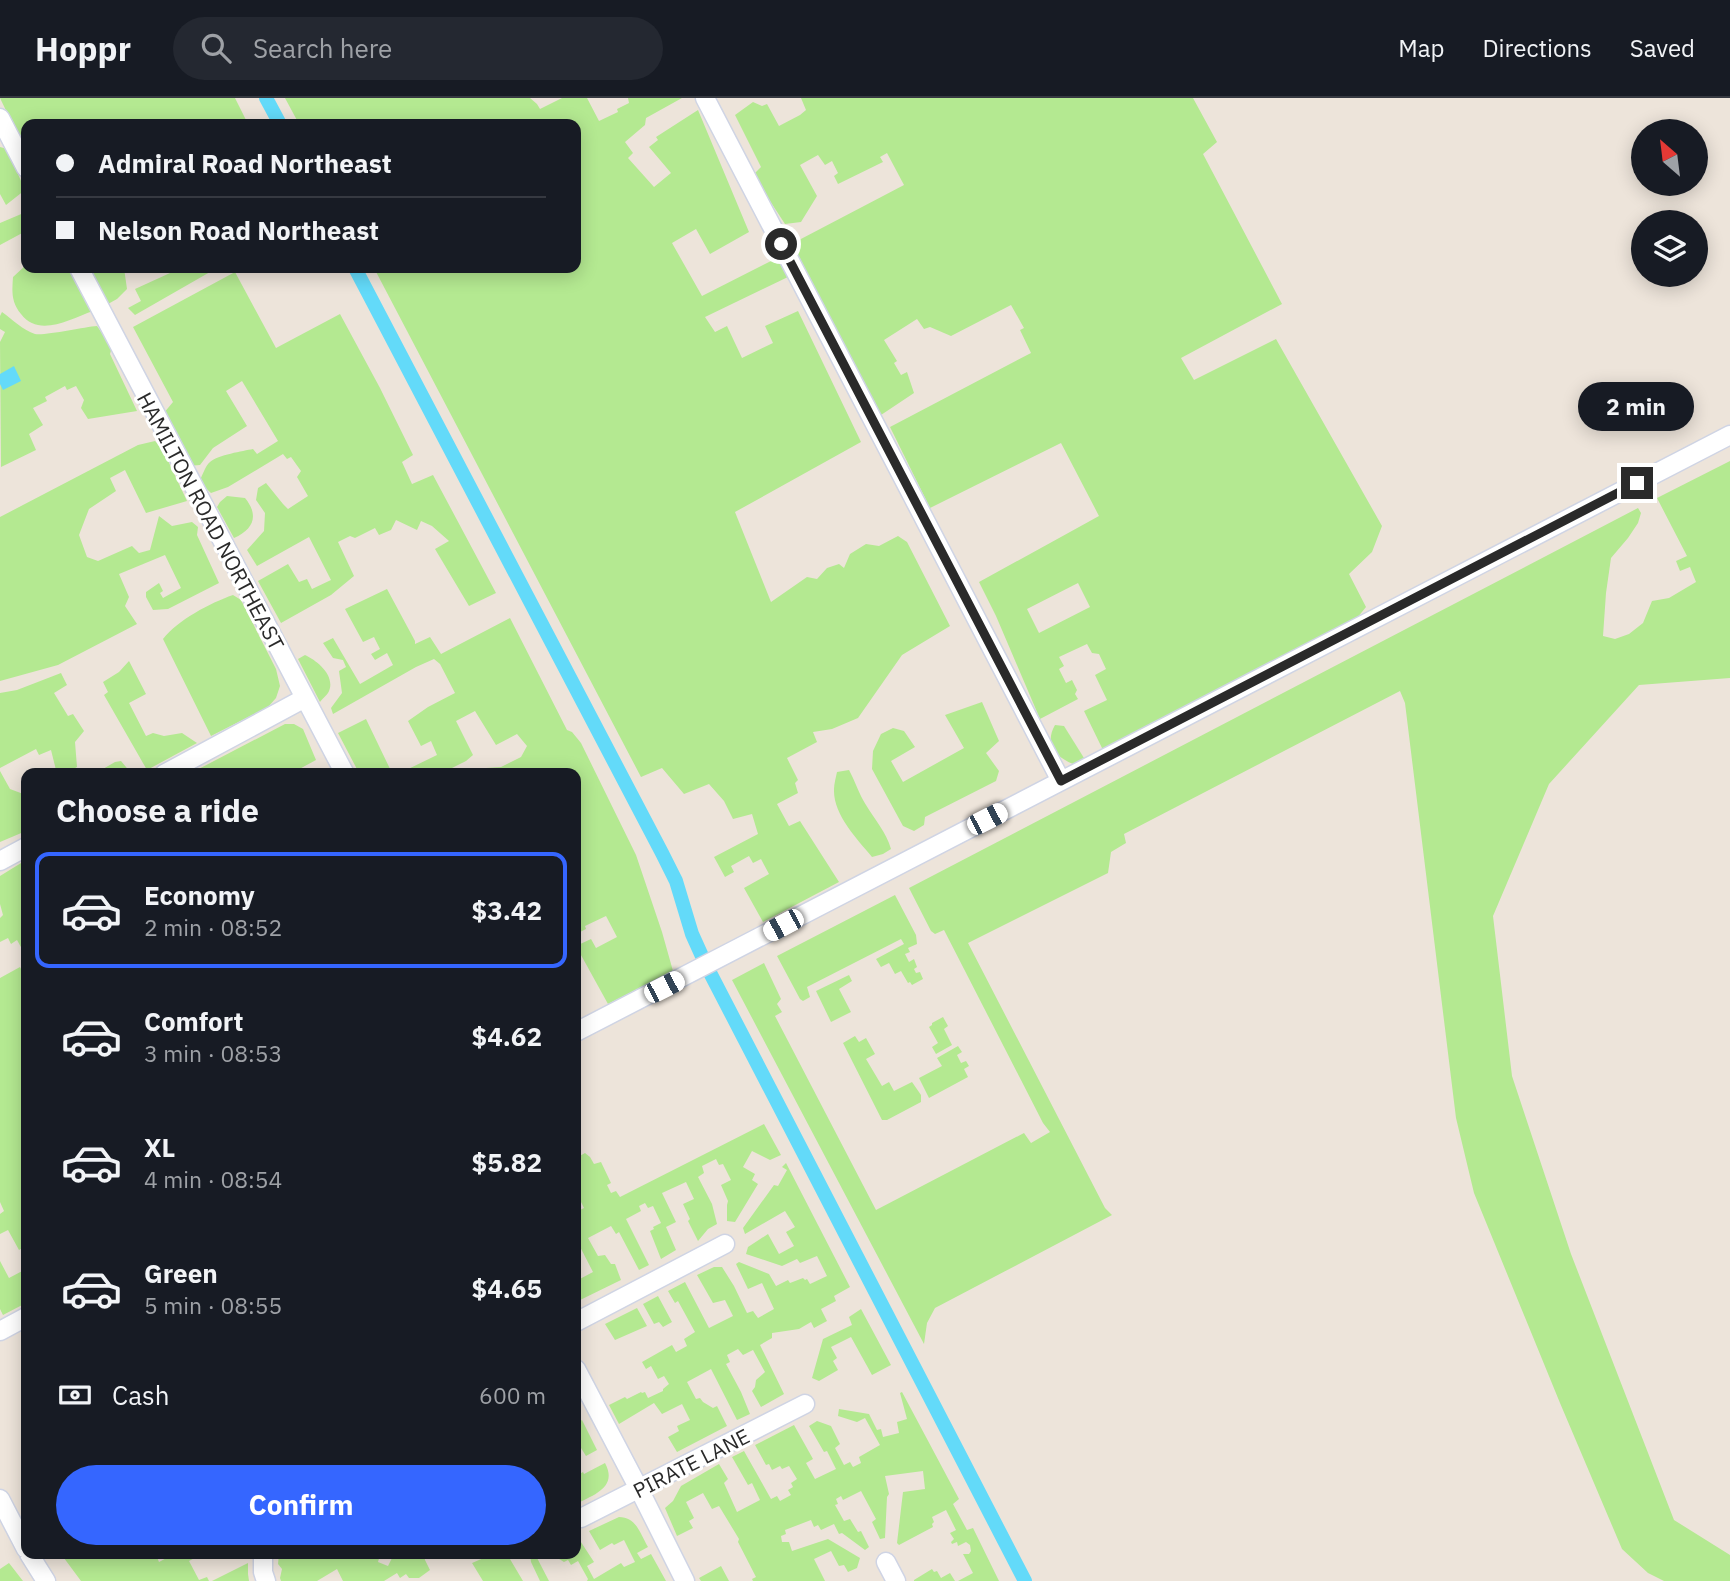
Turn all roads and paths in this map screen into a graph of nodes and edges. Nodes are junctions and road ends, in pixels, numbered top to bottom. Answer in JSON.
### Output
{"nodes":[{"id":1,"x":705,"y":98,"type":"edge"},
{"id":2,"x":0,"y":118,"type":"edge"},
{"id":3,"x":21,"y":158,"type":"edge"},
{"id":4,"x":82,"y":273,"type":"edge"},
{"id":5,"x":1730,"y":435,"type":"edge"},
{"id":6,"x":304,"y":698,"type":"junction"},
{"id":7,"x":175,"y":768,"type":"edge"},
{"id":8,"x":342,"y":768,"type":"edge"},
{"id":9,"x":1061,"y":781,"type":"junction"},
{"id":10,"x":21,"y":850,"type":"edge"},
{"id":11,"x":0,"y":861,"type":"edge"},
{"id":12,"x":581,"y":1029,"type":"edge"},
{"id":13,"x":725,"y":1244,"type":"dead end"},
{"id":14,"x":581,"y":1319,"type":"edge"},
{"id":15,"x":21,"y":1320,"type":"edge"},
{"id":16,"x":0,"y":1331,"type":"edge"},
{"id":17,"x":581,"y":1379,"type":"edge"},
{"id":18,"x":805,"y":1404,"type":"dead end"},
{"id":19,"x":639,"y":1489,"type":"junction"},
{"id":20,"x":0,"y":1499,"type":"edge"},
{"id":21,"x":581,"y":1518,"type":"edge"},
{"id":22,"x":21,"y":1539,"type":"edge"},
{"id":23,"x":32,"y":1559,"type":"edge"},
{"id":24,"x":263,"y":1559,"type":"edge"},
{"id":25,"x":886,"y":1562,"type":"dead end"},
{"id":26,"x":46,"y":1581,"type":"edge"},
{"id":27,"x":266,"y":1581,"type":"edge"},
{"id":28,"x":685,"y":1581,"type":"edge"},
{"id":29,"x":896,"y":1581,"type":"edge"}],
"edges":[{"from":1,"to":9,"type":"street"},
{"from":2,"to":3,"type":"street"},
{"from":4,"to":6,"type":"street","name":"HAMILTON ROAD NORTHEAST"},
{"from":5,"to":9,"type":"street"},
{"from":6,"to":7,"type":"street"},
{"from":6,"to":8,"type":"street","name":"HAMILTON ROAD NORTHEAST"},
{"from":9,"to":12,"type":"street"},
{"from":10,"to":11,"type":"street"},
{"from":13,"to":14,"type":"street"},
{"from":15,"to":16,"type":"street"},
{"from":17,"to":19,"type":"street"},
{"from":18,"to":19,"type":"street","name":"PIRATE LANE"},
{"from":19,"to":21,"type":"street","name":"PIRATE LANE"},
{"from":19,"to":28,"type":"street"},
{"from":20,"to":22,"type":"street"},
{"from":23,"to":26,"type":"street"},
{"from":24,"to":27,"type":"street"},
{"from":25,"to":29,"type":"street"}]}
